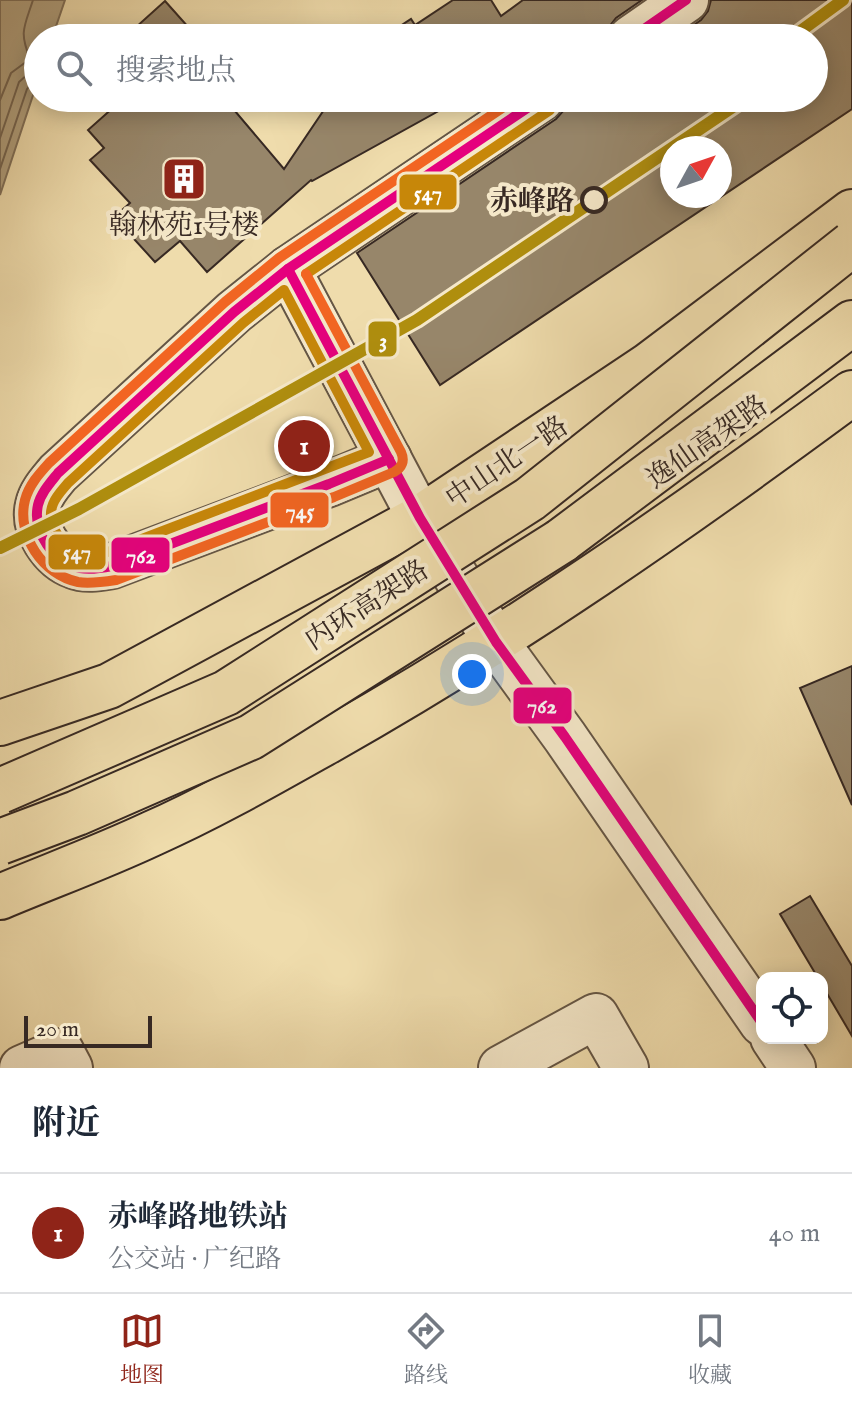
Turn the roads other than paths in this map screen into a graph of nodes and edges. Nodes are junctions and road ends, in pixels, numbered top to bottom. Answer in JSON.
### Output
{"nodes":[{"id":1,"x":686,"y":0,"type":"edge"},
{"id":2,"x":651,"y":24,"type":"edge"},
{"id":3,"x":521,"y":112,"type":"edge"},
{"id":4,"x":852,"y":212,"type":"edge"},
{"id":5,"x":852,"y":244,"type":"edge"},
{"id":6,"x":288,"y":269,"type":"junction"},
{"id":7,"x":852,"y":323,"type":"edge"},
{"id":8,"x":852,"y":340,"type":"edge"},
{"id":9,"x":852,"y":393,"type":"edge"},
{"id":10,"x":389,"y":459,"type":"junction"},
{"id":11,"x":420,"y":518,"type":"junction"},
{"id":12,"x":561,"y":541,"type":"junction"},
{"id":13,"x":496,"y":642,"type":"junction"},
{"id":14,"x":0,"y":723,"type":"edge"},
{"id":15,"x":0,"y":791,"type":"edge"},
{"id":16,"x":0,"y":842,"type":"edge"},
{"id":17,"x":0,"y":897,"type":"edge"},
{"id":18,"x":756,"y":1014,"type":"edge"},
{"id":19,"x":777,"y":1044,"type":"edge"},
{"id":20,"x":22,"y":1068,"type":"edge"},
{"id":21,"x":70,"y":1068,"type":"edge"},
{"id":22,"x":501,"y":1068,"type":"edge"},
{"id":23,"x":626,"y":1068,"type":"edge"},
{"id":24,"x":793,"y":1068,"type":"edge"}],
"edges":[{"from":1,"to":2,"type":"street"},
{"from":3,"to":6,"type":"street"},
{"from":4,"to":11,"type":"main road","name":"中山北一路"},
{"from":5,"to":15,"type":"main road","name":"内环高架路","bridge":true},
{"from":6,"to":10,"type":"street"},
{"from":6,"to":10,"type":"street"},
{"from":7,"to":12,"type":"main road","name":"内环高架路"},
{"from":8,"to":12,"type":"main road","name":"逸仙高架路"},
{"from":9,"to":13,"type":"main road"},
{"from":10,"to":11,"type":"street"},
{"from":11,"to":13,"type":"street"},
{"from":11,"to":14,"type":"main road","name":"中山北一路"},
{"from":12,"to":16,"type":"main road","name":"内环高架路","bridge":true},
{"from":13,"to":17,"type":"main road"},
{"from":13,"to":18,"type":"street"},
{"from":19,"to":24,"type":"street"},
{"from":20,"to":21,"type":"street"},
{"from":22,"to":23,"type":"street"}]}
